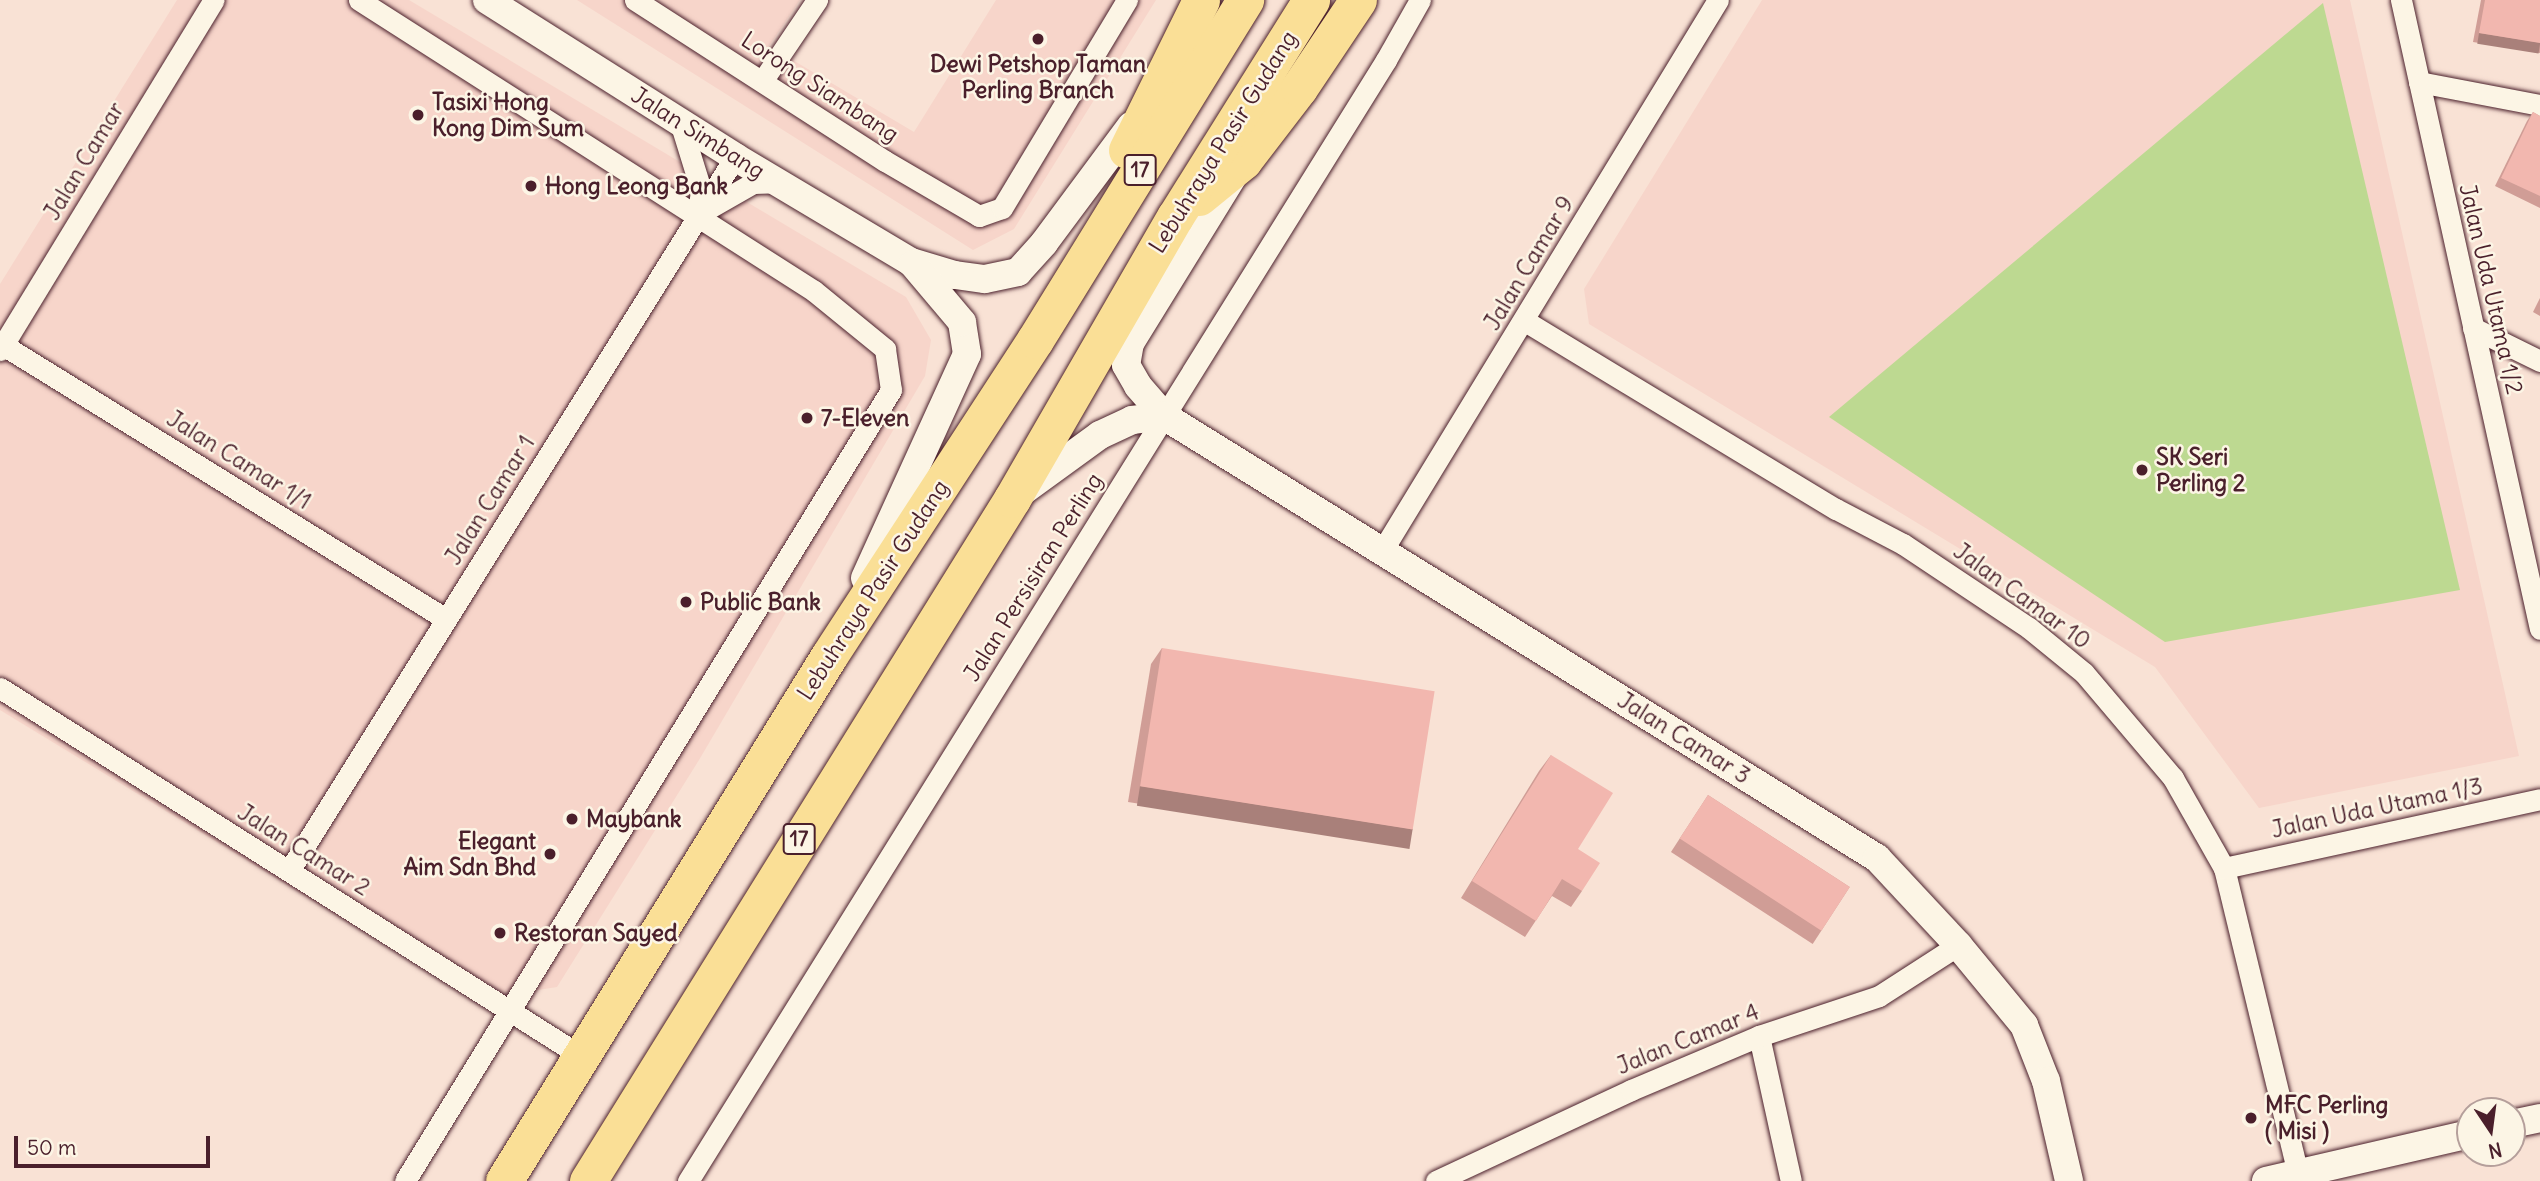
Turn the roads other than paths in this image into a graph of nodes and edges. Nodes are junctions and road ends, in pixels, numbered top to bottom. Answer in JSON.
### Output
{"nodes":[{"id":1,"x":214,"y":0,"type":"edge"},
{"id":2,"x":359,"y":0,"type":"edge"},
{"id":3,"x":487,"y":0,"type":"edge"},
{"id":4,"x":635,"y":0,"type":"edge"},
{"id":5,"x":817,"y":0,"type":"edge"},
{"id":6,"x":1127,"y":0,"type":"edge"},
{"id":7,"x":1201,"y":0,"type":"edge"},
{"id":8,"x":1245,"y":0,"type":"edge"},
{"id":9,"x":1311,"y":0,"type":"edge"},
{"id":10,"x":1357,"y":0,"type":"edge"},
{"id":11,"x":1420,"y":0,"type":"edge"},
{"id":12,"x":1718,"y":0,"type":"edge"},
{"id":13,"x":2401,"y":0,"type":"edge"},
{"id":14,"x":763,"y":80,"type":"junction"},
{"id":15,"x":2419,"y":82,"type":"junction"},
{"id":16,"x":1156,"y":92,"type":"junction"},
{"id":17,"x":2540,"y":105,"type":"edge"},
{"id":18,"x":680,"y":122,"type":"junction"},
{"id":19,"x":735,"y":157,"type":"junction"},
{"id":20,"x":1243,"y":161,"type":"junction"},
{"id":21,"x":777,"y":182,"type":"junction"},
{"id":22,"x":698,"y":215,"type":"junction"},
{"id":23,"x":1175,"y":217,"type":"junction"},
{"id":24,"x":911,"y":262,"type":"junction"},
{"id":25,"x":1525,"y":321,"type":"junction"},
{"id":26,"x":2473,"y":328,"type":"junction"},
{"id":27,"x":1035,"y":340,"type":"junction"},
{"id":28,"x":1,"y":347,"type":"edge"},
{"id":29,"x":2540,"y":360,"type":"edge"},
{"id":30,"x":1164,"y":416,"type":"junction"},
{"id":31,"x":1012,"y":499,"type":"junction"},
{"id":32,"x":1382,"y":551,"type":"junction"},
{"id":33,"x":446,"y":619,"type":"junction"},
{"id":34,"x":2540,"y":629,"type":"edge"},
{"id":35,"x":829,"y":656,"type":"junction"},
{"id":36,"x":0,"y":688,"type":"edge"},
{"id":37,"x":2540,"y":799,"type":"edge"},
{"id":38,"x":2224,"y":868,"type":"junction"},
{"id":39,"x":289,"y":871,"type":"junction"},
{"id":40,"x":1958,"y":945,"type":"junction"},
{"id":41,"x":509,"y":1010,"type":"junction"},
{"id":42,"x":1759,"y":1036,"type":"junction"},
{"id":43,"x":581,"y":1056,"type":"junction"},
{"id":44,"x":2456,"y":1138,"type":"edge"},
{"id":45,"x":2338,"y":1173,"type":"edge"},
{"id":46,"x":2298,"y":1174,"type":"junction"},
{"id":47,"x":699,"y":1178,"type":"edge"},
{"id":48,"x":405,"y":1181,"type":"edge"},
{"id":49,"x":504,"y":1181,"type":"edge"},
{"id":50,"x":588,"y":1181,"type":"edge"},
{"id":51,"x":1436,"y":1181,"type":"edge"},
{"id":52,"x":1791,"y":1181,"type":"edge"},
{"id":53,"x":2069,"y":1181,"type":"edge"},
{"id":54,"x":2266,"y":1181,"type":"edge"}],
"edges":[{"from":1,"to":28,"type":"street","name":"Jalan Camar"},
{"from":2,"to":22,"type":"street"},
{"from":3,"to":18,"type":"street","name":"Jalan Simbang"},
{"from":4,"to":14,"type":"street","name":"Lorong Siambang"},
{"from":5,"to":14,"type":"street"},
{"from":6,"to":14,"type":"street","name":"Lorong Siambang"},
{"from":7,"to":16,"type":"highway"},
{"from":8,"to":27,"type":"highway","name":"Lebuhraya Pasir Gudang","number":"17"},
{"from":9,"to":23,"type":"highway","name":"Lebuhraya Pasir Gudang","number":"17"},
{"from":10,"to":20,"type":"highway"},
{"from":11,"to":30,"type":"street","name":"Jalan Persisiran Perling"},
{"from":12,"to":25,"type":"street","name":"Jalan Camar 9"},
{"from":13,"to":15,"type":"street","name":"Jalan Uda Utama 1/2"},
{"from":15,"to":17,"type":"street"},
{"from":15,"to":26,"type":"street","name":"Jalan Uda Utama 1/2"},
{"from":16,"to":24,"type":"street"},
{"from":16,"to":27,"type":"highway"},
{"from":18,"to":19,"type":"street","name":"Jalan Simbang"},
{"from":18,"to":22,"type":"street"},
{"from":19,"to":21,"type":"street","name":"Jalan Simbang"},
{"from":19,"to":22,"type":"street","name":"Jalan Camar 1"},
{"from":20,"to":23,"type":"highway"},
{"from":20,"to":30,"type":"street","name":"Jalan Camar 3"},
{"from":21,"to":22,"type":"street"},
{"from":21,"to":24,"type":"street","name":"Jalan Simbang"},
{"from":22,"to":33,"type":"street","name":"Jalan Camar 1"},
{"from":22,"to":41,"type":"street"},
{"from":23,"to":31,"type":"highway","name":"Lebuhraya Pasir Gudang","number":"17"},
{"from":24,"to":35,"type":"street"},
{"from":25,"to":32,"type":"street","name":"Jalan Camar 9"},
{"from":25,"to":38,"type":"street","name":"Jalan Camar 10"},
{"from":26,"to":29,"type":"street"},
{"from":26,"to":34,"type":"street","name":"Jalan Uda Utama 1/2"},
{"from":27,"to":35,"type":"highway","name":"Lebuhraya Pasir Gudang","number":"17"},
{"from":28,"to":33,"type":"street","name":"Jalan Camar 1/1"},
{"from":30,"to":31,"type":"street"},
{"from":30,"to":32,"type":"street","name":"Jalan Camar 3"},
{"from":30,"to":47,"type":"street","name":"Jalan Persisiran Perling"},
{"from":31,"to":50,"type":"highway","name":"Lebuhraya Pasir Gudang","number":"17"},
{"from":32,"to":40,"type":"street","name":"Jalan Camar 3"},
{"from":33,"to":39,"type":"street","name":"Jalan Camar 1"},
{"from":35,"to":43,"type":"highway","name":"Lebuhraya Pasir Gudang","number":"17"},
{"from":36,"to":39,"type":"street","name":"Jalan Camar 2"},
{"from":37,"to":38,"type":"street","name":"Jalan Uda Utama 1/3"},
{"from":38,"to":46,"type":"street","name":"Jalan Camar 10"},
{"from":39,"to":41,"type":"street","name":"Jalan Camar 2"},
{"from":40,"to":42,"type":"street","name":"Jalan Camar 4"},
{"from":40,"to":53,"type":"street","name":"Jalan Camar 3"},
{"from":41,"to":43,"type":"street","name":"Jalan Camar 2"},
{"from":41,"to":48,"type":"street"},
{"from":42,"to":51,"type":"street","name":"Jalan Camar 4"},
{"from":42,"to":52,"type":"street"},
{"from":43,"to":49,"type":"highway","name":"Lebuhraya Pasir Gudang","number":"17"},
{"from":44,"to":45,"type":"street"},
{"from":45,"to":46,"type":"street"},
{"from":46,"to":54,"type":"street"}]}
